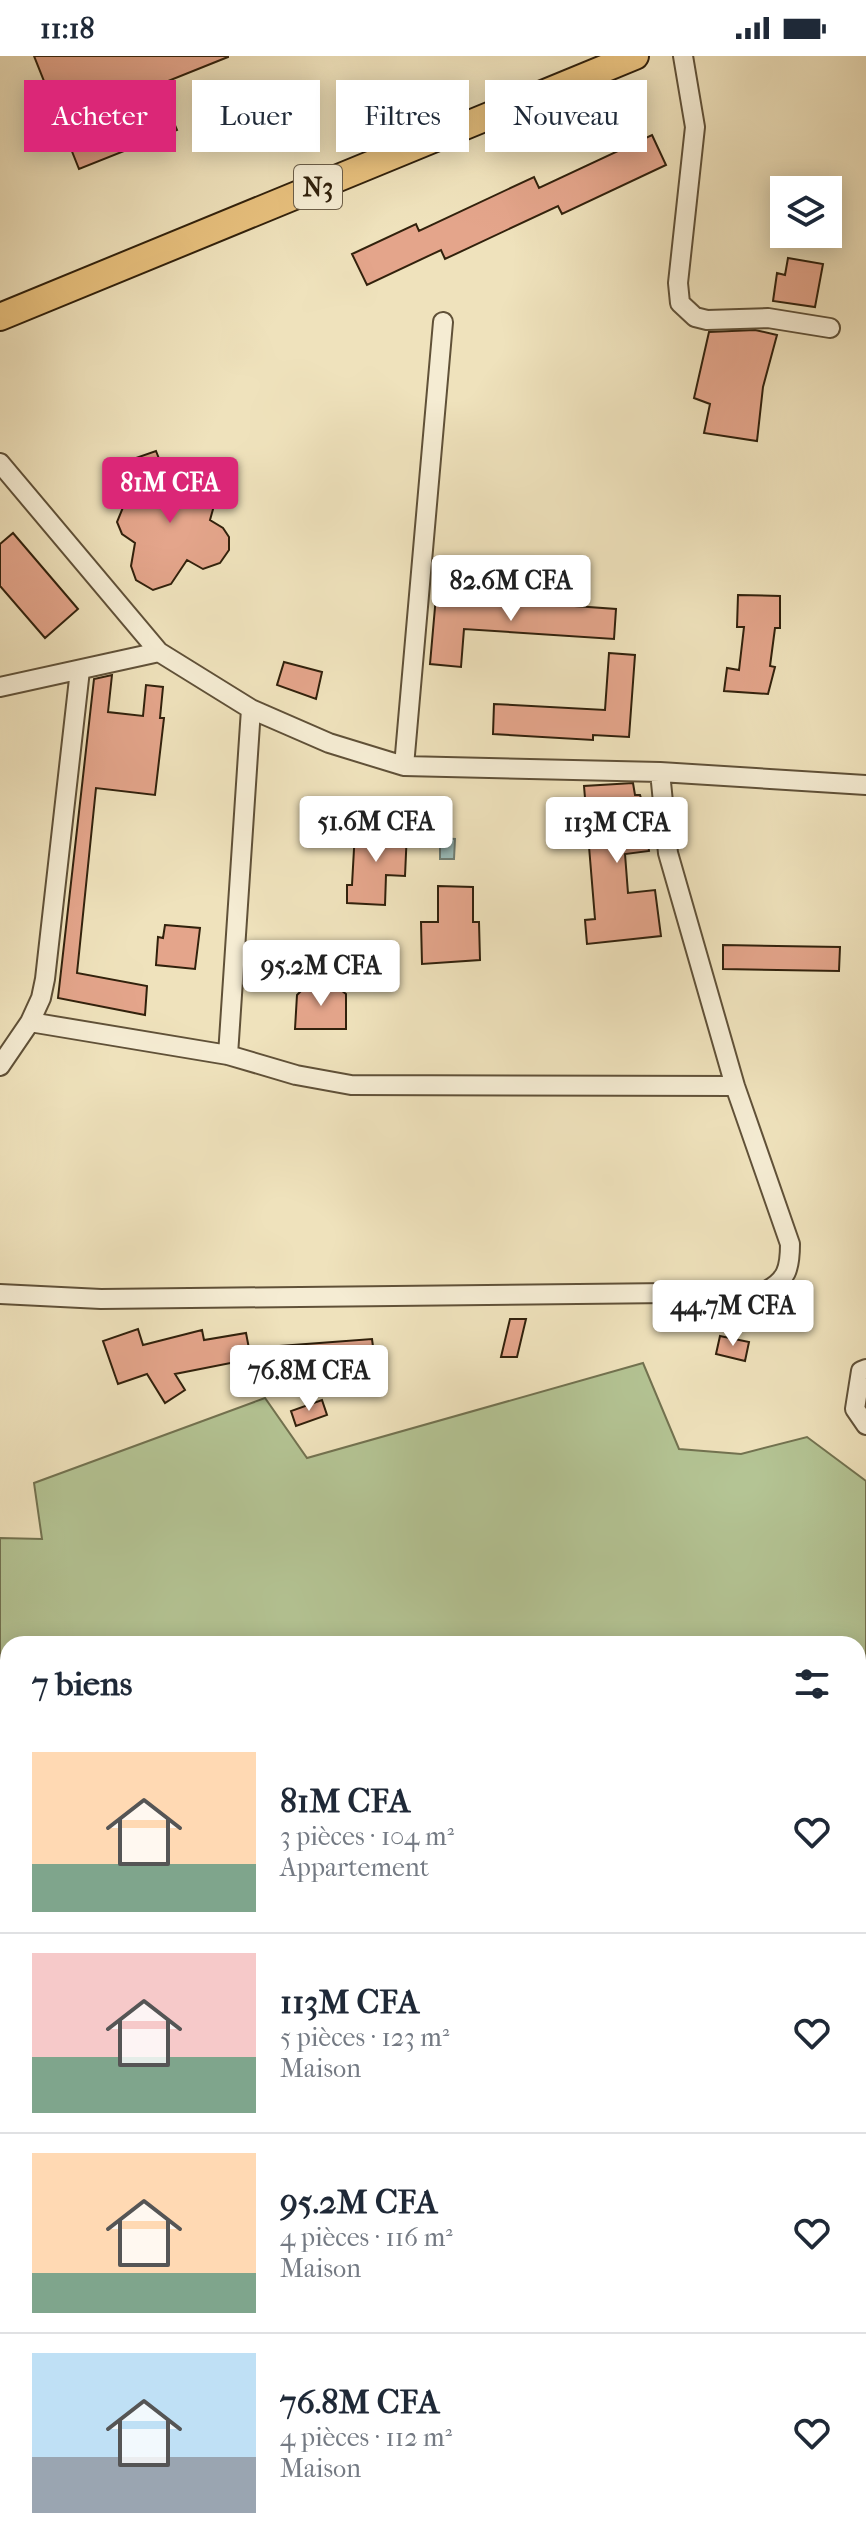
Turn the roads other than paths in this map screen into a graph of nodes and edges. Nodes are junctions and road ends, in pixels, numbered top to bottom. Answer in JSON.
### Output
{"nodes":[{"id":1,"x":683,"y":56,"type":"edge"},
{"id":2,"x":618,"y":59,"type":"edge"},
{"id":3,"x":0,"y":317,"type":"edge"},
{"id":4,"x":443,"y":322,"type":"dead end"},
{"id":5,"x":830,"y":328,"type":"dead end"},
{"id":6,"x":0,"y":463,"type":"edge"},
{"id":7,"x":159,"y":652,"type":"junction"},
{"id":8,"x":80,"y":670,"type":"junction"},
{"id":9,"x":0,"y":687,"type":"edge"},
{"id":10,"x":251,"y":709,"type":"junction"},
{"id":11,"x":404,"y":766,"type":"junction"},
{"id":12,"x":660,"y":772,"type":"junction"},
{"id":13,"x":866,"y":785,"type":"edge"},
{"id":14,"x":30,"y":1022,"type":"junction"},
{"id":15,"x":228,"y":1055,"type":"junction"},
{"id":16,"x":0,"y":1066,"type":"edge"},
{"id":17,"x":735,"y":1086,"type":"junction"},
{"id":18,"x":0,"y":1294,"type":"edge"},
{"id":19,"x":866,"y":1369,"type":"edge"},
{"id":20,"x":866,"y":1425,"type":"edge"}],
"edges":[{"from":1,"to":5,"type":"street"},
{"from":2,"to":3,"type":"highway","number":"N3"},
{"from":4,"to":11,"type":"street"},
{"from":6,"to":7,"type":"street"},
{"from":7,"to":8,"type":"street"},
{"from":7,"to":10,"type":"street"},
{"from":8,"to":9,"type":"street"},
{"from":8,"to":14,"type":"street"},
{"from":10,"to":11,"type":"street"},
{"from":10,"to":15,"type":"street"},
{"from":11,"to":12,"type":"street"},
{"from":12,"to":13,"type":"street"},
{"from":12,"to":17,"type":"street"},
{"from":14,"to":15,"type":"street"},
{"from":14,"to":16,"type":"street"},
{"from":15,"to":17,"type":"street"},
{"from":17,"to":18,"type":"street"},
{"from":19,"to":20,"type":"street"}]}
